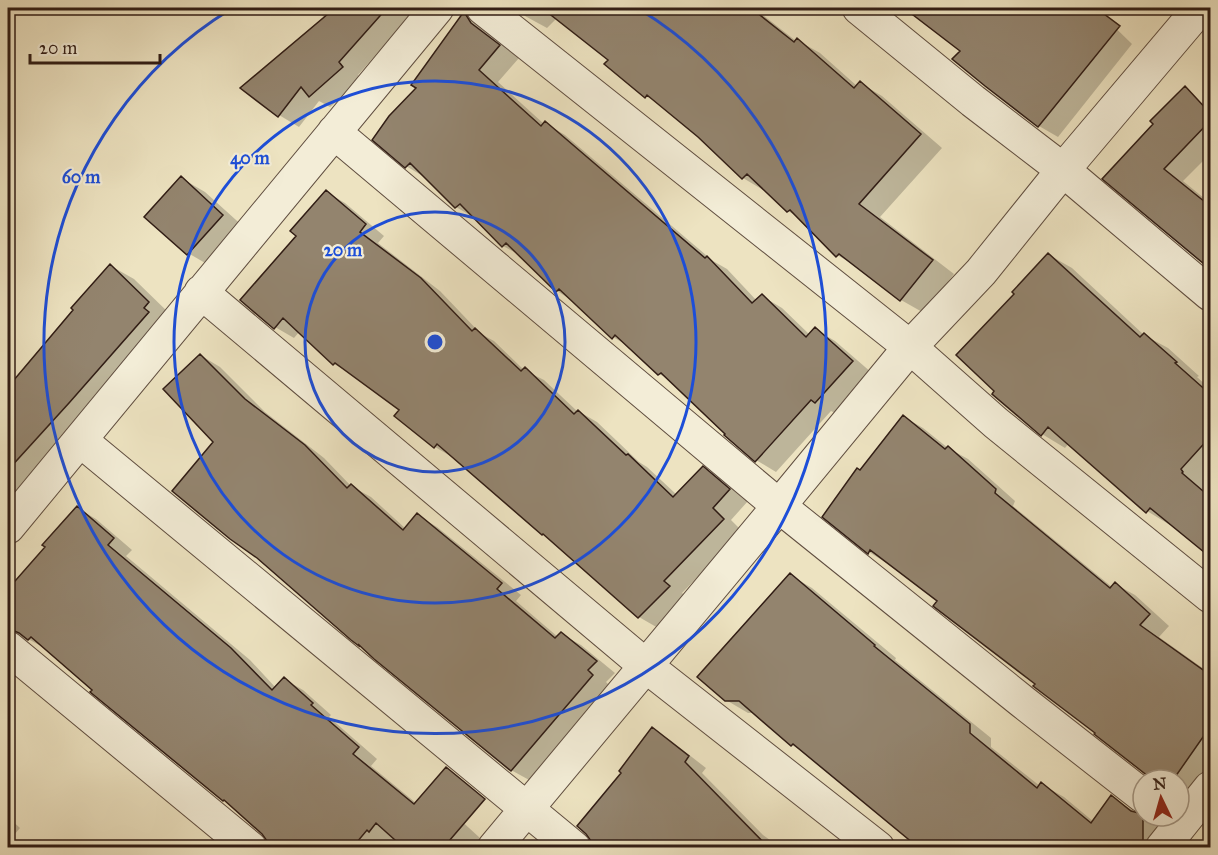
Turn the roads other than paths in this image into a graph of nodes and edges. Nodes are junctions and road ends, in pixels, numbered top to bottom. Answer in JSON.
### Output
{"nodes":[{"id":1,"x":436,"y":8,"type":"edge"},
{"id":2,"x":483,"y":8,"type":"edge"},
{"id":3,"x":860,"y":8,"type":"edge"},
{"id":4,"x":1195,"y":17,"type":"edge"},
{"id":5,"x":334,"y":132,"type":"junction"},
{"id":6,"x":1063,"y":170,"type":"junction"},
{"id":7,"x":201,"y":292,"type":"junction"},
{"id":8,"x":1210,"y":294,"type":"edge"},
{"id":9,"x":910,"y":346,"type":"junction"},
{"id":10,"x":80,"y":440,"type":"junction"},
{"id":11,"x":779,"y":506,"type":"junction"},
{"id":12,"x":8,"y":527,"type":"edge"},
{"id":13,"x":1210,"y":596,"type":"edge"},
{"id":14,"x":8,"y":648,"type":"edge"},
{"id":15,"x":646,"y":666,"type":"junction"},
{"id":16,"x":1131,"y":787,"type":"edge"},
{"id":17,"x":1210,"y":788,"type":"edge"},
{"id":18,"x":527,"y":808,"type":"junction"},
{"id":19,"x":1170,"y":829,"type":"edge"},
{"id":20,"x":250,"y":848,"type":"edge"},
{"id":21,"x":494,"y":848,"type":"edge"},
{"id":22,"x":574,"y":848,"type":"edge"},
{"id":23,"x":878,"y":848,"type":"edge"}],
"edges":[{"from":1,"to":5,"type":"street"},
{"from":2,"to":9,"type":"street"},
{"from":3,"to":6,"type":"street"},
{"from":4,"to":6,"type":"street"},
{"from":5,"to":7,"type":"street"},
{"from":5,"to":11,"type":"street"},
{"from":6,"to":8,"type":"street"},
{"from":6,"to":9,"type":"street"},
{"from":7,"to":10,"type":"street"},
{"from":7,"to":15,"type":"street"},
{"from":9,"to":11,"type":"street"},
{"from":9,"to":13,"type":"street"},
{"from":10,"to":12,"type":"street"},
{"from":10,"to":18,"type":"street"},
{"from":11,"to":15,"type":"street"},
{"from":11,"to":16,"type":"street"},
{"from":14,"to":20,"type":"street"},
{"from":15,"to":18,"type":"street"},
{"from":15,"to":23,"type":"street"},
{"from":17,"to":19,"type":"street"},
{"from":18,"to":21,"type":"street"},
{"from":18,"to":22,"type":"street"}]}
